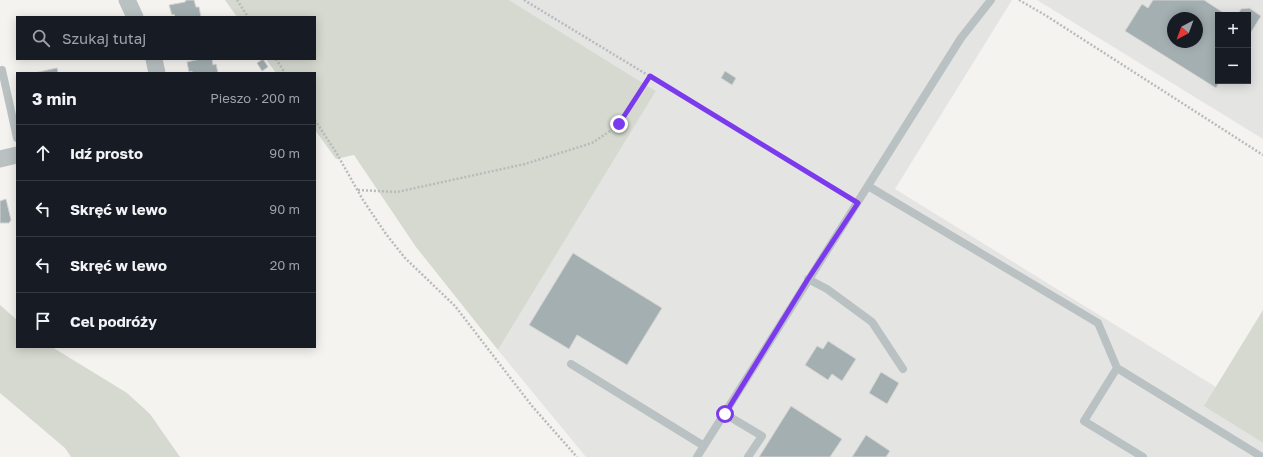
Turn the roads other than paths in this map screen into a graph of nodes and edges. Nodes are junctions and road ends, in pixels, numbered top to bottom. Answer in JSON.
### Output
{"nodes":[{"id":1,"x":127,"y":0,"type":"edge"},
{"id":2,"x":991,"y":0,"type":"edge"},
{"id":3,"x":135,"y":16,"type":"edge"},
{"id":4,"x":154,"y":60,"type":"edge"},
{"id":5,"x":2,"y":70,"type":"dead end"},
{"id":6,"x":157,"y":72,"type":"edge"},
{"id":7,"x":16,"y":133,"type":"edge"},
{"id":8,"x":16,"y":155,"type":"edge"},
{"id":9,"x":0,"y":159,"type":"edge"},
{"id":10,"x":868,"y":186,"type":"junction"},
{"id":11,"x":808,"y":279,"type":"junction"},
{"id":12,"x":571,"y":364,"type":"dead end"},
{"id":13,"x":1117,"y":368,"type":"junction"},
{"id":14,"x":903,"y":369,"type":"dead end"},
{"id":15,"x":725,"y":414,"type":"junction"},
{"id":16,"x":704,"y":446,"type":"junction"},
{"id":17,"x":697,"y":457,"type":"edge"},
{"id":18,"x":748,"y":457,"type":"edge"},
{"id":19,"x":1143,"y":457,"type":"edge"},
{"id":20,"x":1262,"y":457,"type":"edge"}],
"edges":[{"from":1,"to":3,"type":"street"},
{"from":2,"to":10,"type":"lane"},
{"from":4,"to":6,"type":"street"},
{"from":5,"to":7,"type":"lane"},
{"from":8,"to":9,"type":"street"},
{"from":10,"to":11,"type":"lane"},
{"from":10,"to":13,"type":"lane"},
{"from":11,"to":14,"type":"lane"},
{"from":11,"to":15,"type":"lane"},
{"from":12,"to":16,"type":"lane"},
{"from":13,"to":19,"type":"lane"},
{"from":13,"to":20,"type":"lane"},
{"from":15,"to":16,"type":"lane"},
{"from":15,"to":18,"type":"lane"},
{"from":16,"to":17,"type":"lane"}]}
